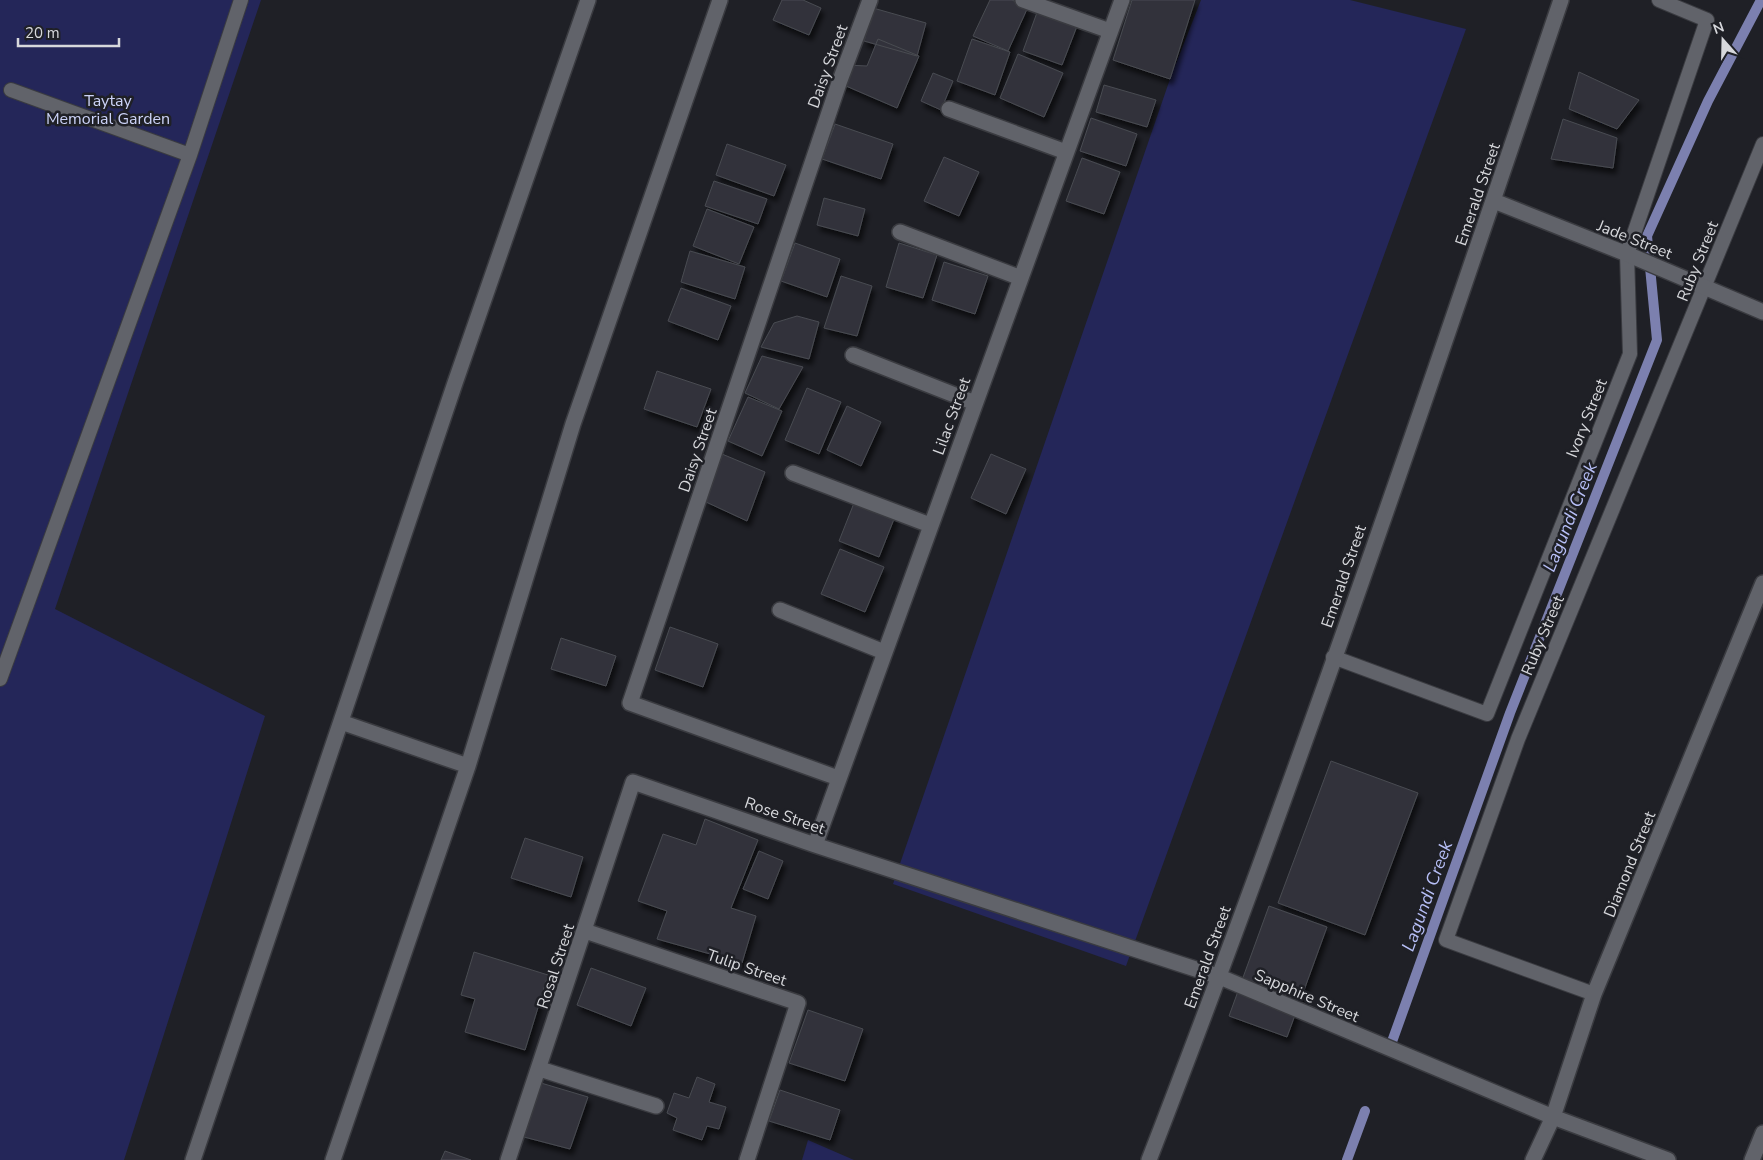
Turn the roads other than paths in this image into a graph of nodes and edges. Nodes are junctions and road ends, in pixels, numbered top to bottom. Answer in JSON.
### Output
{"nodes":[{"id":1,"x":241,"y":0,"type":"edge"},
{"id":2,"x":588,"y":0,"type":"edge"},
{"id":3,"x":720,"y":0,"type":"edge"},
{"id":4,"x":870,"y":0,"type":"edge"},
{"id":5,"x":1023,"y":0,"type":"edge"},
{"id":6,"x":1122,"y":0,"type":"edge"},
{"id":7,"x":1561,"y":0,"type":"edge"},
{"id":8,"x":1659,"y":0,"type":"edge"},
{"id":9,"x":1110,"y":31,"type":"junction"},
{"id":10,"x":11,"y":90,"type":"dead end"},
{"id":11,"x":949,"y":109,"type":"dead end"},
{"id":12,"x":1763,"y":144,"type":"edge"},
{"id":13,"x":1066,"y":152,"type":"junction"},
{"id":14,"x":190,"y":155,"type":"junction"},
{"id":15,"x":1494,"y":201,"type":"junction"},
{"id":16,"x":900,"y":232,"type":"dead end"},
{"id":17,"x":1627,"y":254,"type":"junction"},
{"id":18,"x":1021,"y":278,"type":"junction"},
{"id":19,"x":1705,"y":287,"type":"junction"},
{"id":20,"x":1763,"y":312,"type":"edge"},
{"id":21,"x":853,"y":355,"type":"dead end"},
{"id":22,"x":975,"y":403,"type":"junction"},
{"id":23,"x":793,"y":473,"type":"dead end"},
{"id":24,"x":930,"y":525,"type":"junction"},
{"id":25,"x":1763,"y":583,"type":"edge"},
{"id":26,"x":780,"y":610,"type":"dead end"},
{"id":27,"x":884,"y":652,"type":"junction"},
{"id":28,"x":1333,"y":657,"type":"junction"},
{"id":29,"x":0,"y":679,"type":"edge"},
{"id":30,"x":341,"y":722,"type":"junction"},
{"id":31,"x":468,"y":766,"type":"junction"},
{"id":32,"x":838,"y":778,"type":"junction"},
{"id":33,"x":633,"y":782,"type":"joint"},
{"id":34,"x":815,"y":844,"type":"junction"},
{"id":35,"x":926,"y":879,"type":"joint"},
{"id":36,"x":585,"y":931,"type":"junction"},
{"id":37,"x":1220,"y":977,"type":"junction"},
{"id":38,"x":1594,"y":994,"type":"junction"},
{"id":39,"x":540,"y":1069,"type":"junction"},
{"id":40,"x":656,"y":1106,"type":"dead end"},
{"id":41,"x":1553,"y":1117,"type":"junction"},
{"id":42,"x":1763,"y":1133,"type":"edge"},
{"id":43,"x":193,"y":1160,"type":"edge"},
{"id":44,"x":333,"y":1160,"type":"edge"},
{"id":45,"x":508,"y":1160,"type":"edge"},
{"id":46,"x":747,"y":1160,"type":"edge"},
{"id":47,"x":1149,"y":1160,"type":"edge"},
{"id":48,"x":1533,"y":1160,"type":"edge"},
{"id":49,"x":1668,"y":1160,"type":"edge"},
{"id":50,"x":1752,"y":1160,"type":"edge"}],
"edges":[{"from":1,"to":14,"type":"lane"},
{"from":2,"to":30,"type":"street"},
{"from":3,"to":31,"type":"street"},
{"from":4,"to":32,"type":"street","name":"Daisy Street"},
{"from":5,"to":9,"type":"street"},
{"from":6,"to":9,"type":"street","name":"Lilac Street"},
{"from":7,"to":15,"type":"street","name":"Emerald Street"},
{"from":8,"to":17,"type":"lane","name":"Ivory Street"},
{"from":9,"to":13,"type":"street","name":"Lilac Street"},
{"from":10,"to":14,"type":"lane"},
{"from":11,"to":13,"type":"street"},
{"from":12,"to":19,"type":"lane","name":"Ruby Street"},
{"from":13,"to":18,"type":"street","name":"Lilac Street"},
{"from":14,"to":29,"type":"lane"},
{"from":15,"to":17,"type":"street","name":"Jade Street"},
{"from":15,"to":28,"type":"street","name":"Emerald Street"},
{"from":16,"to":18,"type":"street"},
{"from":17,"to":19,"type":"street","name":"Jade Street"},
{"from":17,"to":28,"type":"lane","name":"Ivory Street"},
{"from":18,"to":22,"type":"street","name":"Lilac Street"},
{"from":19,"to":20,"type":"street","name":"Jade Street"},
{"from":19,"to":38,"type":"lane","name":"Ruby Street"},
{"from":21,"to":22,"type":"street"},
{"from":22,"to":24,"type":"street","name":"Lilac Street"},
{"from":23,"to":24,"type":"street"},
{"from":24,"to":27,"type":"street","name":"Lilac Street"},
{"from":25,"to":38,"type":"street","name":"Diamond Street"},
{"from":26,"to":27,"type":"street"},
{"from":27,"to":32,"type":"street","name":"Lilac Street"},
{"from":28,"to":37,"type":"street","name":"Emerald Street"},
{"from":30,"to":31,"type":"street"},
{"from":30,"to":43,"type":"street"},
{"from":31,"to":44,"type":"street"},
{"from":32,"to":34,"type":"street","name":"Lilac Street"},
{"from":33,"to":34,"type":"street","name":"Rose Street"},
{"from":33,"to":36,"type":"street","name":"Rosal Street"},
{"from":34,"to":35,"type":"street","name":"Rose Street"},
{"from":35,"to":37,"type":"street","name":"Sapphire Street"},
{"from":36,"to":39,"type":"street","name":"Rosal Street"},
{"from":36,"to":46,"type":"street","name":"Tulip Street"},
{"from":37,"to":41,"type":"street","name":"Sapphire Street"},
{"from":37,"to":47,"type":"street","name":"Emerald Street"},
{"from":38,"to":41,"type":"street","name":"Diamond Street"},
{"from":39,"to":40,"type":"street"},
{"from":39,"to":45,"type":"street","name":"Rosal Street"},
{"from":41,"to":48,"type":"street","name":"Diamond Street"},
{"from":41,"to":49,"type":"street","name":"Sapphire Street"},
{"from":42,"to":50,"type":"street"}]}
